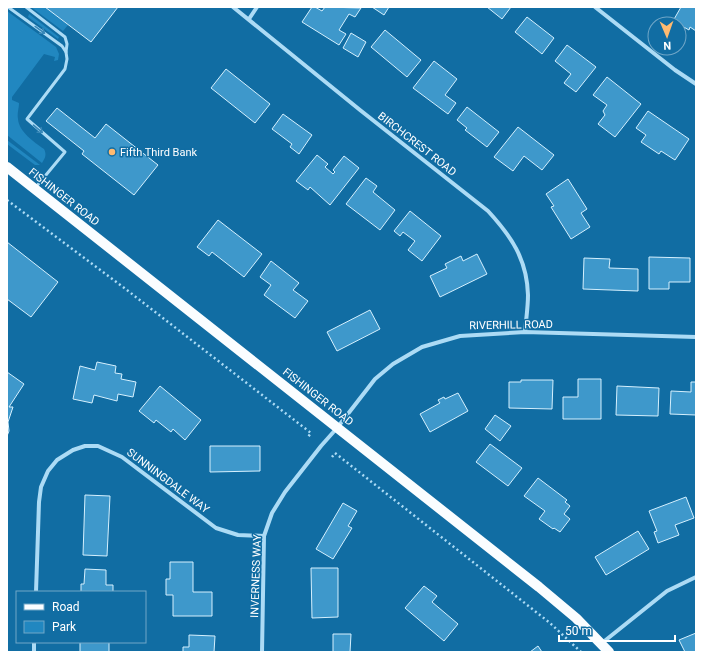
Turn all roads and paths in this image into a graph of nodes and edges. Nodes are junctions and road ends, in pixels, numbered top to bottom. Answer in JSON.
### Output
{"nodes":[{"id":1,"x":8,"y":7,"type":"edge"},
{"id":2,"x":26,"y":7,"type":"edge"},
{"id":3,"x":233,"y":7,"type":"edge"},
{"id":4,"x":257,"y":7,"type":"edge"},
{"id":5,"x":595,"y":7,"type":"edge"},
{"id":6,"x":249,"y":19,"type":"junction"},
{"id":7,"x":66,"y":52,"type":"junction"},
{"id":8,"x":696,"y":84,"type":"edge"},
{"id":9,"x":8,"y":170,"type":"edge"},
{"id":10,"x":34,"y":189,"type":"junction"},
{"id":11,"x":7,"y":200,"type":"edge"},
{"id":12,"x":525,"y":332,"type":"junction"},
{"id":13,"x":696,"y":337,"type":"edge"},
{"id":14,"x":337,"y":428,"type":"junction"},
{"id":15,"x":308,"y":437,"type":"dead end"},
{"id":16,"x":332,"y":457,"type":"dead end"},
{"id":17,"x":264,"y":536,"type":"junction"},
{"id":18,"x":696,"y":577,"type":"edge"},
{"id":19,"x":36,"y":591,"type":"edge"},
{"id":20,"x":602,"y":644,"type":"junction"},
{"id":21,"x":262,"y":652,"type":"edge"},
{"id":22,"x":581,"y":652,"type":"edge"},
{"id":23,"x":609,"y":652,"type":"edge"}],
"edges":[{"from":1,"to":7,"type":"lane","one_way":true},
{"from":2,"to":7,"type":"lane"},
{"from":3,"to":6,"type":"street","name":"BIRCHCREST ROAD"},
{"from":4,"to":6,"type":"street"},
{"from":5,"to":8,"type":"street"},
{"from":6,"to":12,"type":"street","name":"BIRCHCREST ROAD"},
{"from":7,"to":10,"type":"lane","one_way":true},
{"from":9,"to":10,"type":"main road","name":"FISHINGER ROAD"},
{"from":10,"to":14,"type":"main road","name":"FISHINGER ROAD"},
{"from":11,"to":15,"type":"path"},
{"from":12,"to":13,"type":"street","name":"RIVERHILL ROAD"},
{"from":12,"to":14,"type":"street","name":"RIVERHILL ROAD"},
{"from":14,"to":17,"type":"street","name":"INVERNESS WAY"},
{"from":14,"to":20,"type":"main road","name":"FISHINGER ROAD"},
{"from":16,"to":22,"type":"path"},
{"from":17,"to":19,"type":"street","name":"SUNNINGDALE WAY"},
{"from":17,"to":21,"type":"street","name":"INVERNESS WAY"},
{"from":18,"to":20,"type":"street"},
{"from":20,"to":23,"type":"main road","name":"FISHINGER ROAD"}]}
